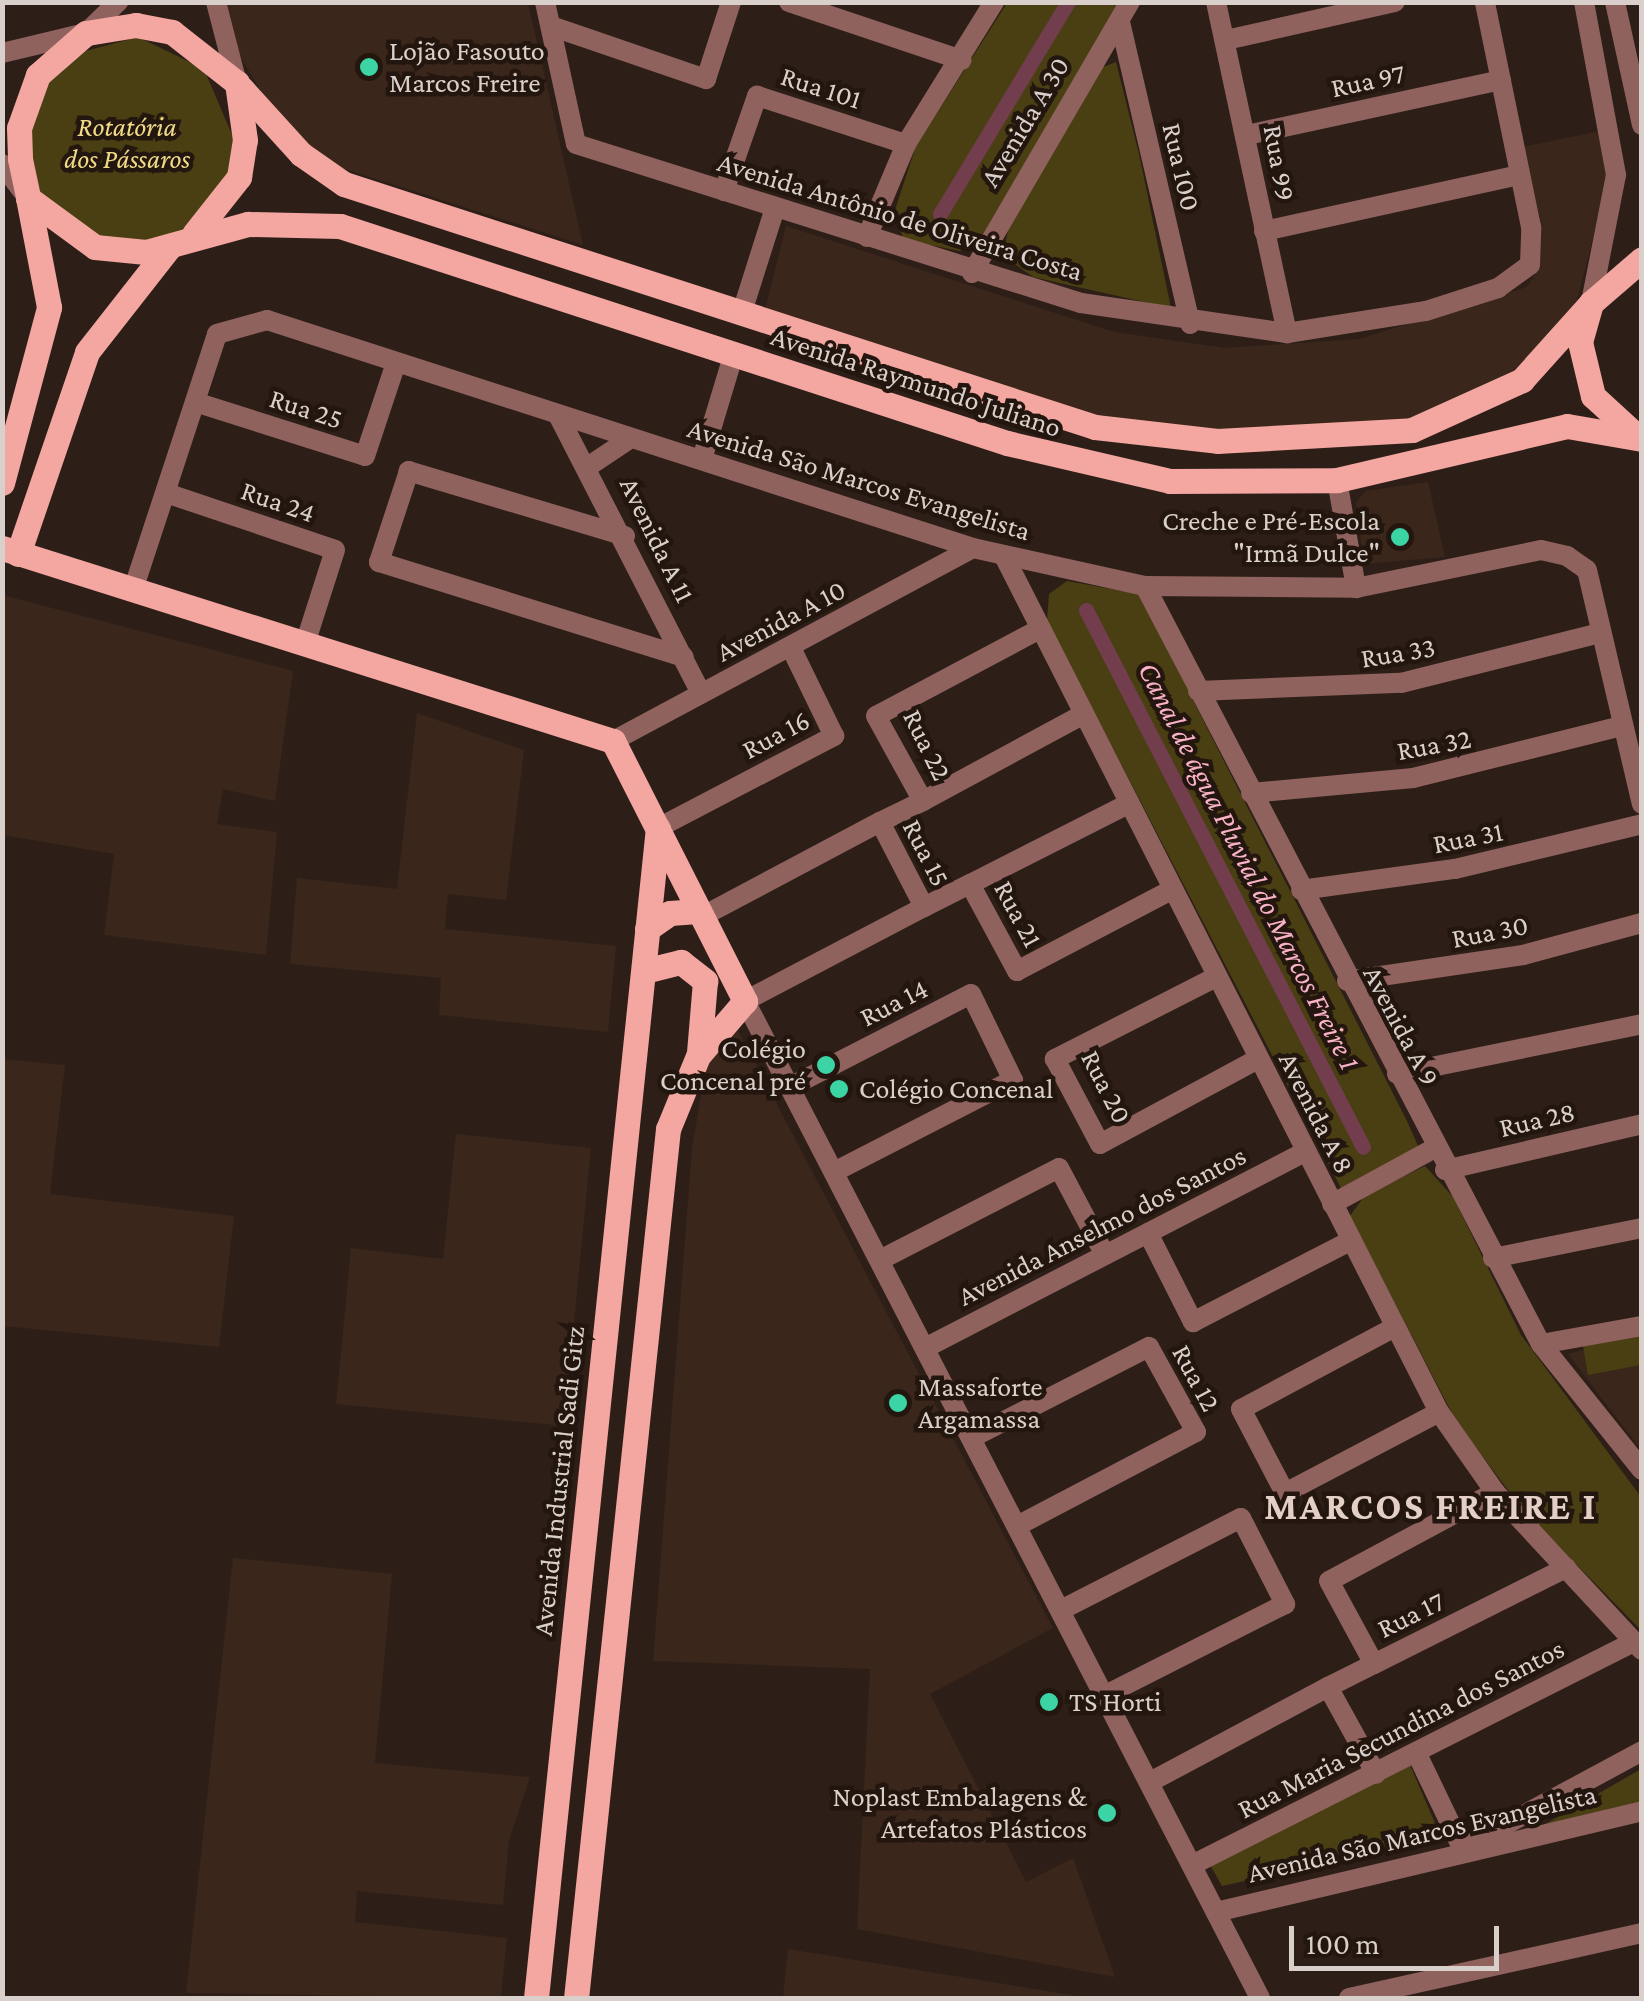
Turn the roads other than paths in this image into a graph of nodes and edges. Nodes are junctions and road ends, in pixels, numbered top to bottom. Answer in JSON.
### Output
{"nodes":[{"id":1,"x":118,"y":2,"type":"edge"},
{"id":2,"x":216,"y":2,"type":"edge"},
{"id":3,"x":545,"y":2,"type":"edge"},
{"id":4,"x":732,"y":2,"type":"edge"},
{"id":5,"x":789,"y":2,"type":"edge"},
{"id":6,"x":994,"y":2,"type":"edge"},
{"id":7,"x":1216,"y":2,"type":"edge"},
{"id":8,"x":1395,"y":2,"type":"edge"},
{"id":9,"x":1485,"y":2,"type":"edge"},
{"id":10,"x":1584,"y":2,"type":"edge"},
{"id":11,"x":1614,"y":2,"type":"edge"},
{"id":12,"x":1125,"y":12,"type":"edge"},
{"id":13,"x":551,"y":26,"type":"junction"},
{"id":14,"x":86,"y":33,"type":"junction"},
{"id":15,"x":1226,"y":40,"type":"junction"},
{"id":16,"x":2,"y":53,"type":"edge"},
{"id":17,"x":962,"y":60,"type":"junction"},
{"id":18,"x":1501,"y":80,"type":"junction"},
{"id":19,"x":236,"y":83,"type":"junction"},
{"id":20,"x":1642,"y":125,"type":"edge"},
{"id":21,"x":1247,"y":135,"type":"junction"},
{"id":22,"x":906,"y":144,"type":"junction"},
{"id":23,"x":2,"y":164,"type":"edge"},
{"id":24,"x":1518,"y":175,"type":"junction"},
{"id":25,"x":724,"y":191,"type":"junction"},
{"id":26,"x":28,"y":198,"type":"junction"},
{"id":27,"x":776,"y":208,"type":"junction"},
{"id":28,"x":1264,"y":232,"type":"junction"},
{"id":29,"x":194,"y":234,"type":"junction"},
{"id":30,"x":867,"y":237,"type":"junction"},
{"id":31,"x":170,"y":246,"type":"junction"},
{"id":32,"x":1642,"y":259,"type":"edge"},
{"id":33,"x":972,"y":273,"type":"junction"},
{"id":34,"x":1592,"y":302,"type":"junction"},
{"id":35,"x":742,"y":312,"type":"junction"},
{"id":36,"x":1190,"y":324,"type":"junction"},
{"id":37,"x":1287,"y":333,"type":"junction"},
{"id":38,"x":734,"y":356,"type":"junction"},
{"id":39,"x":396,"y":363,"type":"junction"},
{"id":40,"x":195,"y":402,"type":"junction"},
{"id":41,"x":558,"y":415,"type":"junction"},
{"id":42,"x":1639,"y":435,"type":"edge"},
{"id":43,"x":632,"y":438,"type":"junction"},
{"id":44,"x":702,"y":458,"type":"junction"},
{"id":45,"x":589,"y":466,"type":"junction"},
{"id":46,"x":1337,"y":480,"type":"junction"},
{"id":47,"x":2,"y":483,"type":"edge"},
{"id":48,"x":166,"y":493,"type":"junction"},
{"id":49,"x":626,"y":536,"type":"junction"},
{"id":50,"x":974,"y":548,"type":"junction"},
{"id":51,"x":10,"y":551,"type":"edge"},
{"id":52,"x":1005,"y":558,"type":"junction"},
{"id":53,"x":1145,"y":586,"type":"junction"},
{"id":54,"x":1356,"y":588,"type":"junction"},
{"id":55,"x":133,"y":590,"type":"junction"},
{"id":56,"x":1038,"y":630,"type":"junction"},
{"id":57,"x":1600,"y":633,"type":"junction"},
{"id":58,"x":305,"y":644,"type":"junction"},
{"id":59,"x":790,"y":648,"type":"junction"},
{"id":60,"x":684,"y":657,"type":"junction"},
{"id":61,"x":1198,"y":691,"type":"junction"},
{"id":62,"x":701,"y":693,"type":"junction"},
{"id":63,"x":1080,"y":716,"type":"junction"},
{"id":64,"x":1622,"y":726,"type":"junction"},
{"id":65,"x":613,"y":742,"type":"junction"},
{"id":66,"x":1250,"y":793,"type":"junction"},
{"id":67,"x":922,"y":801,"type":"junction"},
{"id":68,"x":1642,"y":804,"type":"edge"},
{"id":69,"x":1126,"y":805,"type":"junction"},
{"id":70,"x":880,"y":822,"type":"junction"},
{"id":71,"x":1642,"y":824,"type":"edge"},
{"id":72,"x":658,"y":828,"type":"junction"},
{"id":73,"x":970,"y":884,"type":"junction"},
{"id":74,"x":1171,"y":890,"type":"junction"},
{"id":75,"x":1301,"y":890,"type":"junction"},
{"id":76,"x":924,"y":907,"type":"junction"},
{"id":77,"x":701,"y":914,"type":"junction"},
{"id":78,"x":1642,"y":923,"type":"edge"},
{"id":79,"x":648,"y":929,"type":"junction"},
{"id":80,"x":644,"y":971,"type":"junction"},
{"id":81,"x":1216,"y":977,"type":"junction"},
{"id":82,"x":1347,"y":982,"type":"junction"},
{"id":83,"x":745,"y":1001,"type":"junction"},
{"id":84,"x":1642,"y":1024,"type":"edge"},
{"id":85,"x":698,"y":1056,"type":"junction"},
{"id":86,"x":1258,"y":1059,"type":"junction"},
{"id":87,"x":1397,"y":1074,"type":"junction"},
{"id":88,"x":790,"y":1087,"type":"junction"},
{"id":89,"x":1642,"y":1124,"type":"edge"},
{"id":90,"x":1432,"y":1150,"type":"junction"},
{"id":91,"x":1305,"y":1152,"type":"junction"},
{"id":92,"x":1445,"y":1170,"type":"junction"},
{"id":93,"x":834,"y":1172,"type":"junction"},
{"id":94,"x":1332,"y":1204,"type":"junction"},
{"id":95,"x":1642,"y":1228,"type":"edge"},
{"id":96,"x":1148,"y":1233,"type":"junction"},
{"id":97,"x":1350,"y":1241,"type":"junction"},
{"id":98,"x":1105,"y":1255,"type":"junction"},
{"id":99,"x":1493,"y":1258,"type":"junction"},
{"id":100,"x":880,"y":1260,"type":"junction"},
{"id":101,"x":1642,"y":1326,"type":"edge"},
{"id":102,"x":1394,"y":1328,"type":"junction"},
{"id":103,"x":1541,"y":1344,"type":"junction"},
{"id":104,"x":925,"y":1348,"type":"junction"},
{"id":105,"x":1439,"y":1412,"type":"junction"},
{"id":106,"x":971,"y":1438,"type":"junction"},
{"id":107,"x":1642,"y":1470,"type":"edge"},
{"id":108,"x":1495,"y":1492,"type":"junction"},
{"id":109,"x":1017,"y":1526,"type":"junction"},
{"id":110,"x":1566,"y":1568,"type":"junction"},
{"id":111,"x":1061,"y":1610,"type":"junction"},
{"id":112,"x":1638,"y":1646,"type":"edge"},
{"id":113,"x":1374,"y":1664,"type":"junction"},
{"id":114,"x":1328,"y":1688,"type":"junction"},
{"id":115,"x":1106,"y":1694,"type":"junction"},
{"id":116,"x":1642,"y":1752,"type":"edge"},
{"id":117,"x":1416,"y":1754,"type":"junction"},
{"id":118,"x":1376,"y":1774,"type":"junction"},
{"id":119,"x":1150,"y":1782,"type":"junction"},
{"id":120,"x":1642,"y":1811,"type":"edge"},
{"id":121,"x":1462,"y":1848,"type":"junction"},
{"id":122,"x":1194,"y":1864,"type":"junction"},
{"id":123,"x":1216,"y":1912,"type":"junction"},
{"id":124,"x":1642,"y":1933,"type":"edge"},
{"id":125,"x":536,"y":1998,"type":"edge"},
{"id":126,"x":576,"y":1998,"type":"edge"},
{"id":127,"x":1260,"y":1998,"type":"edge"},
{"id":128,"x":1349,"y":1998,"type":"edge"}],
"edges":[{"from":1,"to":14,"type":"street"},
{"from":2,"to":19,"type":"street"},
{"from":3,"to":13,"type":"street"},
{"from":4,"to":13,"type":"street"},
{"from":5,"to":17,"type":"street"},
{"from":6,"to":17,"type":"street"},
{"from":7,"to":15,"type":"street","name":"Rua 99"},
{"from":8,"to":15,"type":"street"},
{"from":9,"to":18,"type":"street","name":"Avenida Antônio de Oliveira Costa"},
{"from":10,"to":34,"type":"street"},
{"from":11,"to":20,"type":"street"},
{"from":12,"to":33,"type":"street","name":"Avenida A 30"},
{"from":12,"to":36,"type":"street","name":"Rua 100"},
{"from":13,"to":25,"type":"street","name":"Avenida Antônio de Oliveira Costa"},
{"from":14,"to":16,"type":"street"},
{"from":14,"to":19,"type":"main road"},
{"from":14,"to":26,"type":"main road"},
{"from":15,"to":21,"type":"street","name":"Rua 99"},
{"from":17,"to":22,"type":"street"},
{"from":18,"to":21,"type":"street","name":"Rua 97"},
{"from":18,"to":24,"type":"street","name":"Avenida Antônio de Oliveira Costa"},
{"from":19,"to":29,"type":"main road"},
{"from":19,"to":35,"type":"main road","name":"Avenida Raymundo Juliano"},
{"from":21,"to":28,"type":"street","name":"Rua 99"},
{"from":22,"to":25,"type":"street","name":"Rua 101"},
{"from":22,"to":30,"type":"street"},
{"from":23,"to":26,"type":"street"},
{"from":24,"to":28,"type":"street"},
{"from":24,"to":37,"type":"street","name":"Avenida Antônio de Oliveira Costa"},
{"from":25,"to":27,"type":"street","name":"Avenida Antônio de Oliveira Costa"},
{"from":26,"to":31,"type":"main road"},
{"from":26,"to":47,"type":"main road"},
{"from":27,"to":30,"type":"street","name":"Avenida Antônio de Oliveira Costa"},
{"from":27,"to":35,"type":"street"},
{"from":28,"to":37,"type":"street","name":"Rua 99"},
{"from":29,"to":31,"type":"main road"},
{"from":29,"to":38,"type":"main road","name":"Avenida Raymundo Juliano"},
{"from":30,"to":33,"type":"street","name":"Avenida Antônio de Oliveira Costa"},
{"from":31,"to":51,"type":"main road"},
{"from":32,"to":34,"type":"main road","name":"Avenida Raymundo Juliano"},
{"from":33,"to":36,"type":"street","name":"Avenida Antônio de Oliveira Costa"},
{"from":34,"to":35,"type":"main road","name":"Avenida Raymundo Juliano"},
{"from":34,"to":42,"type":"main road"},
{"from":36,"to":37,"type":"street","name":"Avenida Antônio de Oliveira Costa"},
{"from":38,"to":44,"type":"street"},
{"from":38,"to":46,"type":"main road","name":"Avenida Raymundo Juliano"},
{"from":39,"to":40,"type":"street","name":"Avenida São Marcos Evangelista"},
{"from":39,"to":40,"type":"street","name":"Rua 25"},
{"from":39,"to":41,"type":"street","name":"Avenida São Marcos Evangelista"},
{"from":40,"to":48,"type":"street","name":"Avenida São Marcos Evangelista"},
{"from":41,"to":43,"type":"street","name":"Avenida São Marcos Evangelista"},
{"from":41,"to":45,"type":"street","name":"Avenida A 11"},
{"from":42,"to":46,"type":"main road","name":"Avenida Raymundo Juliano"},
{"from":43,"to":44,"type":"street","name":"Avenida São Marcos Evangelista"},
{"from":43,"to":45,"type":"street","name":"Avenida A 11"},
{"from":44,"to":50,"type":"street","name":"Avenida São Marcos Evangelista"},
{"from":45,"to":49,"type":"street","name":"Avenida A 11"},
{"from":46,"to":54,"type":"street"},
{"from":48,"to":55,"type":"street","name":"Avenida São Marcos Evangelista"},
{"from":48,"to":58,"type":"street","name":"Rua 24"},
{"from":49,"to":60,"type":"street","name":"Avenida A 11"},
{"from":49,"to":60,"type":"street"},
{"from":50,"to":52,"type":"street","name":"Avenida São Marcos Evangelista"},
{"from":50,"to":59,"type":"street","name":"Avenida A 10"},
{"from":51,"to":55,"type":"main road"},
{"from":52,"to":53,"type":"street","name":"Avenida São Marcos Evangelista"},
{"from":52,"to":56,"type":"street","name":"Avenida A 8"},
{"from":53,"to":54,"type":"street","name":"Avenida São Marcos Evangelista"},
{"from":53,"to":61,"type":"street","name":"Avenida A 9"},
{"from":54,"to":57,"type":"street","name":"Avenida São Marcos Evangelista"},
{"from":55,"to":58,"type":"main road"},
{"from":56,"to":63,"type":"street","name":"Avenida A 8"},
{"from":56,"to":67,"type":"street","name":"Rua 22"},
{"from":57,"to":61,"type":"street","name":"Rua 33"},
{"from":57,"to":64,"type":"street","name":"Avenida São Marcos Evangelista"},
{"from":58,"to":65,"type":"main road"},
{"from":59,"to":62,"type":"street","name":"Avenida A 10"},
{"from":59,"to":72,"type":"street","name":"Rua 16"},
{"from":60,"to":62,"type":"street","name":"Avenida A 11"},
{"from":61,"to":66,"type":"street","name":"Avenida A 9"},
{"from":62,"to":65,"type":"street","name":"Avenida A 10"},
{"from":63,"to":67,"type":"street","name":"Rua 22"},
{"from":63,"to":69,"type":"street","name":"Avenida A 8"},
{"from":64,"to":66,"type":"street","name":"Rua 32"},
{"from":64,"to":68,"type":"street","name":"Avenida São Marcos Evangelista"},
{"from":65,"to":72,"type":"main road"},
{"from":66,"to":75,"type":"street","name":"Avenida A 9"},
{"from":67,"to":70,"type":"street"},
{"from":69,"to":73,"type":"street","name":"Rua 21"},
{"from":69,"to":74,"type":"street","name":"Avenida A 8"},
{"from":70,"to":76,"type":"street","name":"Rua 15"},
{"from":70,"to":77,"type":"street","name":"Rua 15"},
{"from":71,"to":75,"type":"street","name":"Rua 31"},
{"from":72,"to":77,"type":"main road"},
{"from":72,"to":79,"type":"main road","name":"Avenida Industrial Sadi Gitz"},
{"from":73,"to":74,"type":"street","name":"Rua 21"},
{"from":73,"to":76,"type":"street"},
{"from":74,"to":81,"type":"street","name":"Avenida A 8"},
{"from":75,"to":82,"type":"street","name":"Avenida A 9"},
{"from":76,"to":83,"type":"street","name":"Rua 15"},
{"from":77,"to":79,"type":"main road"},
{"from":77,"to":83,"type":"main road"},
{"from":78,"to":82,"type":"street","name":"Rua 30"},
{"from":79,"to":80,"type":"main road","name":"Avenida Industrial Sadi Gitz"},
{"from":80,"to":85,"type":"main road"},
{"from":80,"to":125,"type":"main road","name":"Avenida Industrial Sadi Gitz"},
{"from":81,"to":86,"type":"street","name":"Avenida A 8"},
{"from":81,"to":86,"type":"street","name":"Rua 20"},
{"from":82,"to":87,"type":"street","name":"Avenida A 9"},
{"from":83,"to":85,"type":"main road"},
{"from":83,"to":88,"type":"street"},
{"from":84,"to":87,"type":"street"},
{"from":85,"to":126,"type":"main road"},
{"from":86,"to":91,"type":"street","name":"Avenida A 8"},
{"from":87,"to":90,"type":"street","name":"Avenida A 9"},
{"from":88,"to":93,"type":"street"},
{"from":88,"to":93,"type":"street","name":"Rua 14"},
{"from":89,"to":92,"type":"street","name":"Rua 28"},
{"from":90,"to":92,"type":"street","name":"Avenida A 9"},
{"from":90,"to":94,"type":"street"},
{"from":91,"to":94,"type":"street","name":"Avenida A 8"},
{"from":91,"to":96,"type":"street","name":"Avenida Anselmo dos Santos"},
{"from":92,"to":99,"type":"street","name":"Avenida A 9"},
{"from":93,"to":100,"type":"street"},
{"from":94,"to":97,"type":"street","name":"Avenida A 8"},
{"from":95,"to":99,"type":"street"},
{"from":96,"to":97,"type":"street"},
{"from":96,"to":98,"type":"street","name":"Avenida Anselmo dos Santos"},
{"from":97,"to":102,"type":"street","name":"Avenida A 8"},
{"from":98,"to":100,"type":"street"},
{"from":98,"to":104,"type":"street","name":"Avenida Anselmo dos Santos"},
{"from":99,"to":103,"type":"street","name":"Avenida A 9"},
{"from":100,"to":104,"type":"street"},
{"from":101,"to":103,"type":"street"},
{"from":102,"to":105,"type":"street","name":"Avenida A 8"},
{"from":102,"to":105,"type":"street"},
{"from":103,"to":107,"type":"street","name":"Avenida A 9"},
{"from":104,"to":106,"type":"street"},
{"from":105,"to":108,"type":"street","name":"Avenida A 8"},
{"from":106,"to":109,"type":"street"},
{"from":106,"to":109,"type":"street","name":"Rua 12"},
{"from":108,"to":110,"type":"street","name":"Avenida A 8"},
{"from":108,"to":113,"type":"street","name":"Rua 17"},
{"from":109,"to":111,"type":"street"},
{"from":110,"to":112,"type":"street","name":"Avenida A 8"},
{"from":110,"to":113,"type":"street","name":"Rua 17"},
{"from":111,"to":115,"type":"street"},
{"from":111,"to":115,"type":"street"},
{"from":112,"to":117,"type":"street","name":"Rua Maria Secundina dos Santos"},
{"from":113,"to":114,"type":"street"},
{"from":114,"to":118,"type":"street"},
{"from":114,"to":119,"type":"street"},
{"from":115,"to":119,"type":"street"},
{"from":116,"to":121,"type":"street"},
{"from":117,"to":118,"type":"street","name":"Rua Maria Secundina dos Santos"},
{"from":117,"to":121,"type":"street"},
{"from":118,"to":122,"type":"street","name":"Rua Maria Secundina dos Santos"},
{"from":119,"to":122,"type":"street"},
{"from":120,"to":121,"type":"street","name":"Avenida São Marcos Evangelista"},
{"from":121,"to":123,"type":"street","name":"Avenida São Marcos Evangelista"},
{"from":122,"to":123,"type":"street"},
{"from":123,"to":127,"type":"street"},
{"from":124,"to":128,"type":"street"}]}
